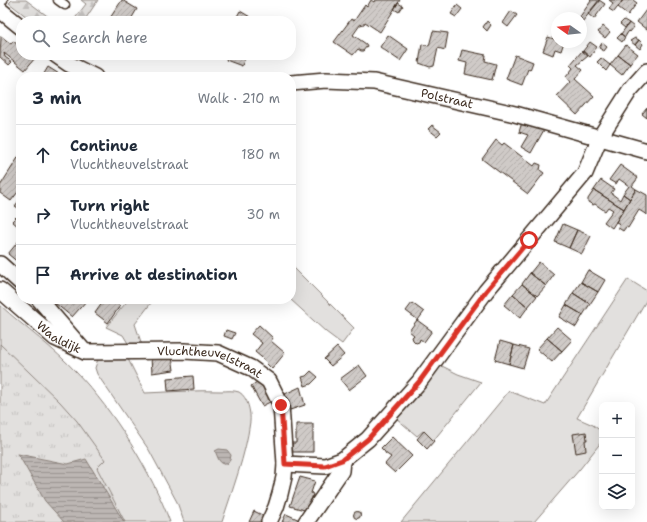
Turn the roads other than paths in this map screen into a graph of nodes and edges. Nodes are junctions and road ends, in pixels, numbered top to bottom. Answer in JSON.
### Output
{"nodes":[{"id":1,"x":3,"y":0,"type":"edge"},
{"id":2,"x":0,"y":4,"type":"edge"},
{"id":3,"x":0,"y":10,"type":"edge"},
{"id":4,"x":16,"y":23,"type":"edge"},
{"id":5,"x":63,"y":60,"type":"edge"},
{"id":6,"x":647,"y":70,"type":"edge"},
{"id":7,"x":85,"y":72,"type":"edge"},
{"id":8,"x":296,"y":83,"type":"edge"},
{"id":9,"x":600,"y":138,"type":"junction"},
{"id":10,"x":647,"y":151,"type":"edge"},
{"id":11,"x":0,"y":264,"type":"edge"},
{"id":12,"x":16,"y":278,"type":"edge"},
{"id":13,"x":0,"y":290,"type":"edge"},
{"id":14,"x":16,"y":304,"type":"edge"},
{"id":15,"x":16,"y":304,"type":"edge"},
{"id":16,"x":43,"y":304,"type":"edge"},
{"id":17,"x":85,"y":352,"type":"junction"},
{"id":18,"x":342,"y":460,"type":"junction"},
{"id":19,"x":285,"y":464,"type":"junction"},
{"id":20,"x":269,"y":522,"type":"edge"},
{"id":21,"x":306,"y":522,"type":"edge"}],
"edges":[{"from":1,"to":2,"type":"lane"},
{"from":3,"to":4,"type":"street"},
{"from":5,"to":7,"type":"street"},
{"from":6,"to":9,"type":"street"},
{"from":8,"to":9,"type":"street","name":"Polstraat"},
{"from":9,"to":10,"type":"street","name":"Polstraat"},
{"from":9,"to":18,"type":"street"},
{"from":11,"to":12,"type":"street"},
{"from":13,"to":15,"type":"street","name":"Waaldijk"},
{"from":14,"to":17,"type":"street","name":"Waaldijk"},
{"from":16,"to":17,"type":"street","name":"Waaldijk"},
{"from":17,"to":19,"type":"street","name":"Vluchtheuvelstraat"},
{"from":18,"to":19,"type":"street"},
{"from":18,"to":21,"type":"street"},
{"from":19,"to":20,"type":"street","name":"Vluchtheuvelstraat"}]}
